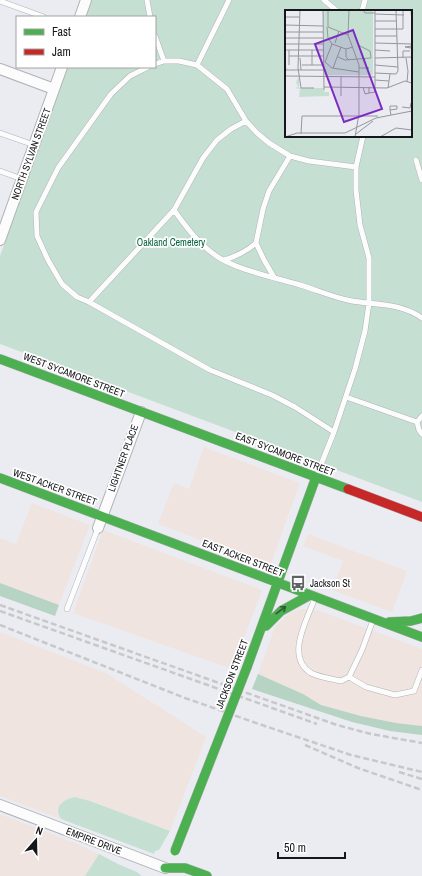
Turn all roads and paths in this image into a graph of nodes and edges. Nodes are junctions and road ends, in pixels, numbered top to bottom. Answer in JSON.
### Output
{"nodes":[{"id":1,"x":86,"y":0,"type":"edge"},
{"id":2,"x":147,"y":0,"type":"edge"},
{"id":3,"x":229,"y":0,"type":"edge"},
{"id":4,"x":324,"y":0,"type":"edge"},
{"id":5,"x":365,"y":0,"type":"edge"},
{"id":6,"x":0,"y":1,"type":"edge"},
{"id":7,"x":335,"y":10,"type":"edge"},
{"id":8,"x":362,"y":10,"type":"edge"},
{"id":9,"x":41,"y":16,"type":"edge"},
{"id":10,"x":80,"y":16,"type":"edge"},
{"id":11,"x":150,"y":16,"type":"edge"},
{"id":12,"x":156,"y":39,"type":"edge"},
{"id":13,"x":412,"y":59,"type":"edge"},
{"id":14,"x":422,"y":60,"type":"edge"},
{"id":15,"x":164,"y":62,"type":"junction"},
{"id":16,"x":156,"y":64,"type":"edge"},
{"id":17,"x":197,"y":65,"type":"junction"},
{"id":18,"x":62,"y":68,"type":"edge"},
{"id":19,"x":146,"y":68,"type":"edge"},
{"id":20,"x":0,"y":69,"type":"edge"},
{"id":21,"x":54,"y":89,"type":"junction"},
{"id":22,"x":246,"y":121,"type":"junction"},
{"id":23,"x":0,"y":132,"type":"edge"},
{"id":24,"x":363,"y":137,"type":"edge"},
{"id":25,"x":34,"y":145,"type":"junction"},
{"id":26,"x":358,"y":154,"type":"junction"},
{"id":27,"x":290,"y":156,"type":"junction"},
{"id":28,"x":416,"y":160,"type":"joint"},
{"id":29,"x":356,"y":168,"type":"junction"},
{"id":30,"x":0,"y":172,"type":"edge"},
{"id":31,"x":22,"y":179,"type":"junction"},
{"id":32,"x":422,"y":180,"type":"edge"},
{"id":33,"x":174,"y":210,"type":"junction"},
{"id":34,"x":1,"y":235,"type":"edge"},
{"id":35,"x":256,"y":243,"type":"junction"},
{"id":36,"x":224,"y":260,"type":"junction"},
{"id":37,"x":274,"y":277,"type":"junction"},
{"id":38,"x":89,"y":302,"type":"junction"},
{"id":39,"x":369,"y":303,"type":"junction"},
{"id":40,"x":422,"y":318,"type":"edge"},
{"id":41,"x":0,"y":359,"type":"edge"},
{"id":42,"x":346,"y":397,"type":"junction"},
{"id":43,"x":141,"y":412,"type":"junction"},
{"id":44,"x":422,"y":416,"type":"edge"},
{"id":45,"x":417,"y":422,"type":"junction"},
{"id":46,"x":334,"y":432,"type":"junction"},
{"id":47,"x":422,"y":434,"type":"edge"},
{"id":48,"x":316,"y":477,"type":"junction"},
{"id":49,"x":0,"y":478,"type":"edge"},
{"id":50,"x":102,"y":516,"type":"junction"},
{"id":51,"x":422,"y":517,"type":"edge"},
{"id":52,"x":98,"y":528,"type":"joint"},
{"id":53,"x":278,"y":582,"type":"junction"},
{"id":54,"x":312,"y":596,"type":"junction"},
{"id":55,"x":68,"y":609,"type":"dead end"},
{"id":56,"x":422,"y":618,"type":"edge"},
{"id":57,"x":376,"y":620,"type":"junction"},
{"id":58,"x":259,"y":634,"type":"junction"},
{"id":59,"x":422,"y":637,"type":"edge"},
{"id":60,"x":422,"y":670,"type":"edge"},
{"id":61,"x":349,"y":677,"type":"junction"},
{"id":62,"x":0,"y":805,"type":"edge"},
{"id":63,"x":163,"y":872,"type":"edge"},
{"id":64,"x":185,"y":876,"type":"edge"},
{"id":65,"x":207,"y":876,"type":"edge"}],
"edges":[{"from":1,"to":10,"type":"street"},
{"from":2,"to":11,"type":"lane"},
{"from":3,"to":17,"type":"lane"},
{"from":4,"to":7,"type":"lane"},
{"from":5,"to":8,"type":"lane"},
{"from":6,"to":9,"type":"lane"},
{"from":12,"to":15,"type":"lane"},
{"from":13,"to":14,"type":"path"},
{"from":15,"to":16,"type":"lane"},
{"from":15,"to":17,"type":"lane"},
{"from":17,"to":22,"type":"lane"},
{"from":18,"to":21,"type":"street","name":"NORTH SYLVAN STREET"},
{"from":19,"to":38,"type":"lane"},
{"from":20,"to":21,"type":"street"},
{"from":21,"to":25,"type":"street","name":"NORTH SYLVAN STREET"},
{"from":22,"to":27,"type":"lane"},
{"from":22,"to":33,"type":"lane"},
{"from":23,"to":25,"type":"lane"},
{"from":24,"to":26,"type":"lane"},
{"from":25,"to":31,"type":"street","name":"NORTH SYLVAN STREET"},
{"from":26,"to":28,"type":"path"},
{"from":26,"to":29,"type":"lane"},
{"from":27,"to":29,"type":"lane"},
{"from":27,"to":35,"type":"lane"},
{"from":28,"to":32,"type":"lane"},
{"from":29,"to":39,"type":"lane"},
{"from":30,"to":31,"type":"lane"},
{"from":31,"to":34,"type":"street","name":"NORTH SYLVAN STREET"},
{"from":33,"to":36,"type":"lane"},
{"from":33,"to":38,"type":"lane"},
{"from":35,"to":36,"type":"lane"},
{"from":35,"to":37,"type":"lane"},
{"from":36,"to":37,"type":"lane"},
{"from":37,"to":39,"type":"lane"},
{"from":38,"to":46,"type":"lane"},
{"from":39,"to":40,"type":"lane"},
{"from":39,"to":42,"type":"lane"},
{"from":41,"to":43,"type":"street","name":"WEST SYCAMORE STREET"},
{"from":42,"to":45,"type":"lane"},
{"from":42,"to":46,"type":"lane"},
{"from":43,"to":48,"type":"street","name":"EAST SYCAMORE STREET"},
{"from":43,"to":50,"type":"street","name":"LIGHTNER PLACE"},
{"from":44,"to":45,"type":"lane"},
{"from":45,"to":47,"type":"lane"},
{"from":46,"to":48,"type":"lane"},
{"from":48,"to":51,"type":"street","name":"EAST SYCAMORE STREET"},
{"from":48,"to":53,"type":"street","name":"JACKSON STREET"},
{"from":49,"to":50,"type":"street","name":"WEST ACKER STREET"},
{"from":50,"to":52,"type":"street","name":"LIGHTNER PLACE"},
{"from":50,"to":53,"type":"street","name":"EAST ACKER STREET"},
{"from":52,"to":55,"type":"lane"},
{"from":53,"to":54,"type":"street","name":"EAST ACKER STREET"},
{"from":53,"to":58,"type":"street","name":"JACKSON STREET"},
{"from":54,"to":57,"type":"street","name":"EAST ACKER STREET"},
{"from":58,"to":54,"type":"street","one_way":true},
{"from":54,"to":61,"type":"lane"},
{"from":56,"to":57,"type":"street"},
{"from":57,"to":59,"type":"street","name":"EAST ACKER STREET"},
{"from":57,"to":61,"type":"lane"},
{"from":58,"to":63,"type":"street","name":"JACKSON STREET","bridge":true},
{"from":60,"to":61,"type":"lane"},
{"from":62,"to":63,"type":"street","name":"EMPIRE DRIVE"},
{"from":63,"to":64,"type":"street"},
{"from":63,"to":65,"type":"street"}]}
